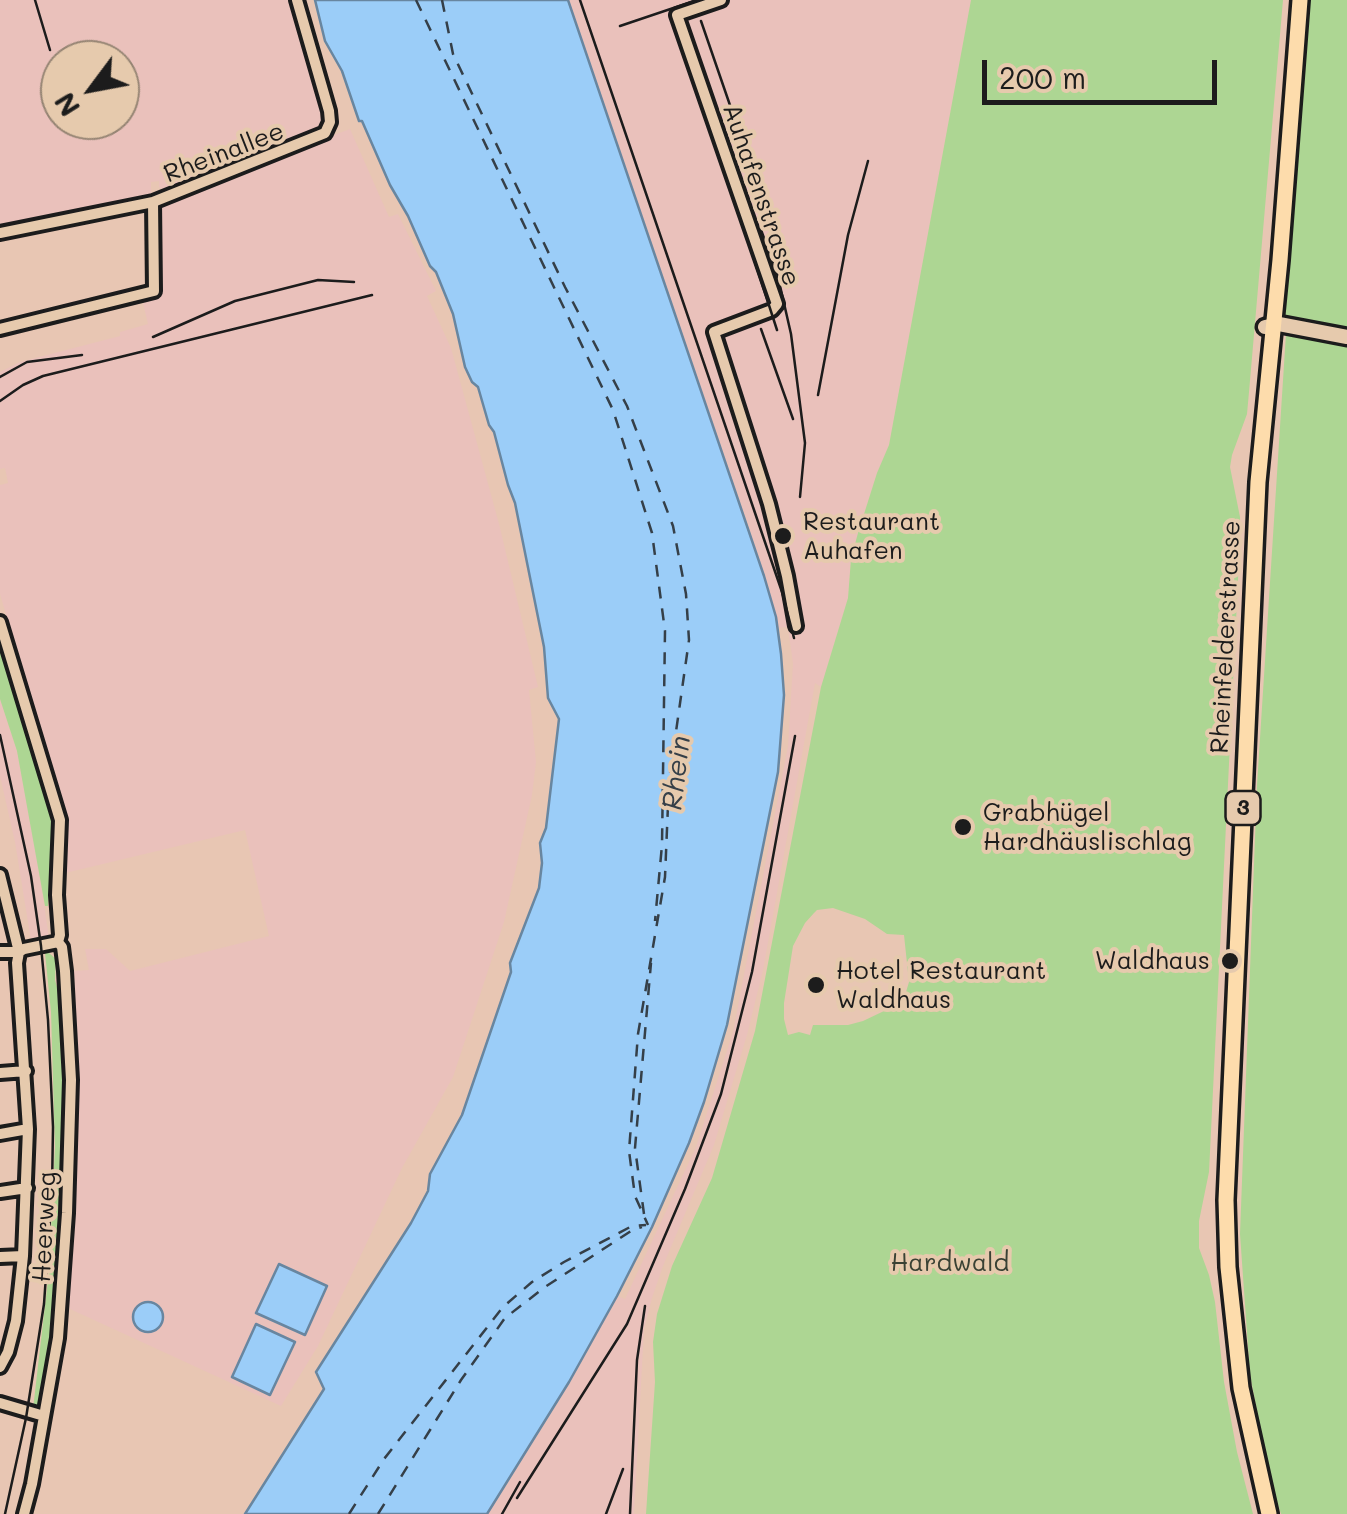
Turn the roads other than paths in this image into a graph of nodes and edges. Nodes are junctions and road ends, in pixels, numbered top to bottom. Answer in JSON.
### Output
{"nodes":[{"id":1,"x":297,"y":0,"type":"edge"},
{"id":2,"x":721,"y":0,"type":"edge"},
{"id":3,"x":1296,"y":0,"type":"edge"},
{"id":4,"x":153,"y":202,"type":"junction"},
{"id":5,"x":0,"y":233,"type":"edge"},
{"id":6,"x":1270,"y":326,"type":"junction"},
{"id":7,"x":0,"y":329,"type":"edge"},
{"id":8,"x":1347,"y":336,"type":"edge"},
{"id":9,"x":0,"y":622,"type":"edge"},
{"id":10,"x":796,"y":626,"type":"dead end"},
{"id":11,"x":0,"y":875,"type":"edge"},
{"id":12,"x":56,"y":943,"type":"junction"},
{"id":13,"x":0,"y":952,"type":"edge"},
{"id":14,"x":20,"y":952,"type":"junction"},
{"id":15,"x":26,"y":1071,"type":"junction"},
{"id":16,"x":0,"y":1073,"type":"edge"},
{"id":17,"x":28,"y":1130,"type":"junction"},
{"id":18,"x":0,"y":1134,"type":"edge"},
{"id":19,"x":27,"y":1188,"type":"junction"},
{"id":20,"x":0,"y":1192,"type":"edge"},
{"id":21,"x":23,"y":1256,"type":"junction"},
{"id":22,"x":0,"y":1257,"type":"edge"},
{"id":23,"x":0,"y":1320,"type":"edge"},
{"id":24,"x":16,"y":1322,"type":"junction"},
{"id":25,"x":0,"y":1367,"type":"edge"},
{"id":26,"x":0,"y":1403,"type":"edge"},
{"id":27,"x":44,"y":1416,"type":"junction"},
{"id":28,"x":24,"y":1514,"type":"edge"},
{"id":29,"x":1266,"y":1514,"type":"edge"}],
"edges":[{"from":1,"to":4,"type":"street","name":"Rheinallee"},
{"from":2,"to":10,"type":"street","name":"Auhafenstrasse"},
{"from":3,"to":6,"type":"main road","name":"Rheinfelderstrasse","number":"3"},
{"from":4,"to":5,"type":"street","name":"Rheinallee"},
{"from":4,"to":7,"type":"street"},
{"from":6,"to":8,"type":"street"},
{"from":6,"to":29,"type":"main road","name":"Rheinfelderstrasse","number":"3"},
{"from":9,"to":12,"type":"street","name":"Heerweg"},
{"from":11,"to":14,"type":"street"},
{"from":12,"to":14,"type":"street"},
{"from":12,"to":27,"type":"street","name":"Heerweg"},
{"from":13,"to":14,"type":"street"},
{"from":14,"to":15,"type":"street"},
{"from":15,"to":16,"type":"street"},
{"from":15,"to":17,"type":"street"},
{"from":17,"to":18,"type":"street"},
{"from":17,"to":19,"type":"street"},
{"from":19,"to":20,"type":"street"},
{"from":19,"to":21,"type":"street"},
{"from":21,"to":22,"type":"street"},
{"from":21,"to":24,"type":"street"},
{"from":23,"to":24,"type":"street"},
{"from":24,"to":25,"type":"street"},
{"from":26,"to":27,"type":"street"},
{"from":27,"to":28,"type":"street","name":"Heerweg"}]}
